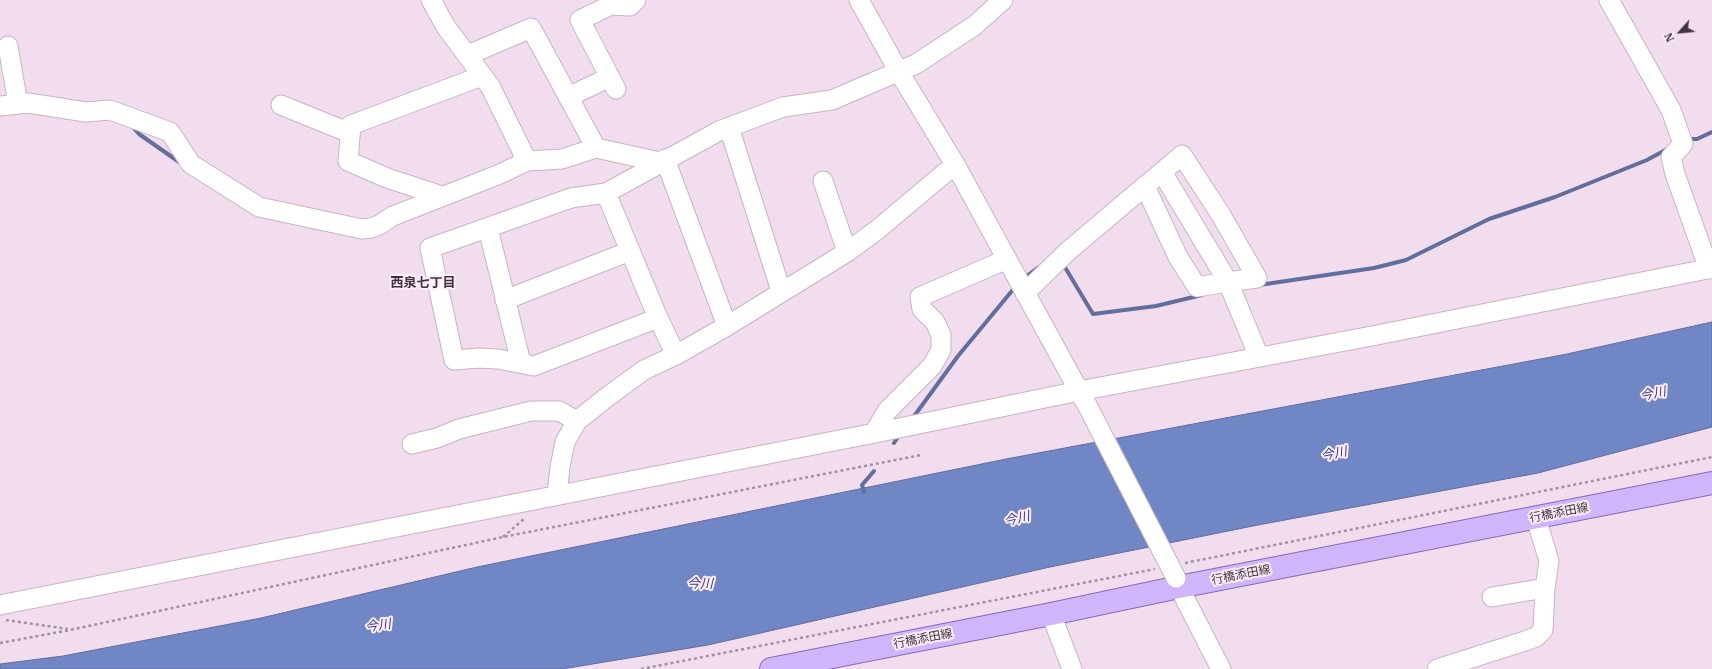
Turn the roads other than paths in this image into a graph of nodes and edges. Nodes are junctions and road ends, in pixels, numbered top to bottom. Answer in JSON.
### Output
{"nodes":[{"id":1,"x":431,"y":0,"type":"edge"},
{"id":2,"x":636,"y":0,"type":"edge"},
{"id":3,"x":859,"y":0,"type":"edge"},
{"id":4,"x":1003,"y":0,"type":"edge"},
{"id":5,"x":1610,"y":0,"type":"edge"},
{"id":6,"x":8,"y":46,"type":"dead end"},
{"id":7,"x":468,"y":56,"type":"junction"},
{"id":8,"x":899,"y":72,"type":"junction"},
{"id":9,"x":482,"y":76,"type":"junction"},
{"id":10,"x":568,"y":97,"type":"junction"},
{"id":11,"x":9,"y":105,"type":"edge"},
{"id":12,"x":281,"y":105,"type":"dead end"},
{"id":13,"x":729,"y":127,"type":"junction"},
{"id":14,"x":350,"y":133,"type":"junction"},
{"id":15,"x":596,"y":148,"type":"junction"},
{"id":16,"x":528,"y":161,"type":"junction"},
{"id":17,"x":663,"y":161,"type":"junction"},
{"id":18,"x":956,"y":166,"type":"junction"},
{"id":19,"x":1162,"y":172,"type":"junction"},
{"id":20,"x":823,"y":181,"type":"dead end"},
{"id":21,"x":1146,"y":186,"type":"junction"},
{"id":22,"x":606,"y":193,"type":"junction"},
{"id":23,"x":442,"y":196,"type":"junction"},
{"id":24,"x":488,"y":228,"type":"junction"},
{"id":25,"x":630,"y":251,"type":"junction"},
{"id":26,"x":847,"y":252,"type":"junction"},
{"id":27,"x":1710,"y":268,"type":"edge"},
{"id":28,"x":1018,"y":279,"type":"junction"},
{"id":29,"x":1228,"y":282,"type":"junction"},
{"id":30,"x":781,"y":291,"type":"junction"},
{"id":31,"x":506,"y":300,"type":"junction"},
{"id":32,"x":658,"y":318,"type":"junction"},
{"id":33,"x":727,"y":326,"type":"junction"},
{"id":34,"x":676,"y":355,"type":"junction"},
{"id":35,"x":1259,"y":357,"type":"junction"},
{"id":36,"x":522,"y":363,"type":"junction"},
{"id":37,"x":1082,"y":397,"type":"junction"},
{"id":38,"x":577,"y":421,"type":"junction"},
{"id":39,"x":877,"y":433,"type":"junction"},
{"id":40,"x":412,"y":444,"type":"dead end"},
{"id":41,"x":1712,"y":483,"type":"edge"},
{"id":42,"x":558,"y":495,"type":"junction"},
{"id":43,"x":1536,"y":518,"type":"junction"},
{"id":44,"x":1178,"y":583,"type":"junction"},
{"id":45,"x":1545,"y":588,"type":"junction"},
{"id":46,"x":1492,"y":597,"type":"dead end"},
{"id":47,"x":0,"y":605,"type":"edge"},
{"id":48,"x":1052,"y":614,"type":"junction"},
{"id":49,"x":771,"y":669,"type":"edge"},
{"id":50,"x":1072,"y":669,"type":"edge"},
{"id":51,"x":1221,"y":669,"type":"edge"},
{"id":52,"x":1437,"y":669,"type":"edge"}],
"edges":[{"from":1,"to":7,"type":"street"},
{"from":2,"to":10,"type":"street"},
{"from":3,"to":8,"type":"street"},
{"from":4,"to":8,"type":"street"},
{"from":5,"to":27,"type":"street"},
{"from":6,"to":11,"type":"street"},
{"from":7,"to":9,"type":"street"},
{"from":7,"to":10,"type":"street"},
{"from":8,"to":13,"type":"street"},
{"from":8,"to":18,"type":"street"},
{"from":9,"to":14,"type":"street"},
{"from":9,"to":16,"type":"street"},
{"from":10,"to":15,"type":"street"},
{"from":11,"to":23,"type":"street"},
{"from":12,"to":14,"type":"street"},
{"from":13,"to":17,"type":"street"},
{"from":13,"to":30,"type":"street"},
{"from":14,"to":23,"type":"street"},
{"from":15,"to":16,"type":"street"},
{"from":15,"to":17,"type":"street"},
{"from":16,"to":23,"type":"street"},
{"from":17,"to":22,"type":"street"},
{"from":17,"to":33,"type":"street"},
{"from":18,"to":26,"type":"street"},
{"from":18,"to":28,"type":"street"},
{"from":19,"to":21,"type":"street"},
{"from":19,"to":29,"type":"street"},
{"from":19,"to":29,"type":"street"},
{"from":20,"to":26,"type":"street"},
{"from":21,"to":28,"type":"street"},
{"from":21,"to":29,"type":"street"},
{"from":22,"to":24,"type":"street"},
{"from":22,"to":25,"type":"street"},
{"from":24,"to":31,"type":"street"},
{"from":24,"to":36,"type":"street"},
{"from":25,"to":31,"type":"street"},
{"from":25,"to":32,"type":"street"},
{"from":26,"to":30,"type":"street"},
{"from":27,"to":35,"type":"street"},
{"from":28,"to":37,"type":"street"},
{"from":28,"to":39,"type":"street"},
{"from":29,"to":35,"type":"street"},
{"from":30,"to":33,"type":"street"},
{"from":31,"to":36,"type":"street"},
{"from":32,"to":34,"type":"street"},
{"from":32,"to":36,"type":"street"},
{"from":33,"to":34,"type":"street"},
{"from":34,"to":38,"type":"street"},
{"from":35,"to":37,"type":"street"},
{"from":37,"to":39,"type":"street"},
{"from":37,"to":44,"type":"street","bridge":true},
{"from":38,"to":40,"type":"street"},
{"from":38,"to":42,"type":"street"},
{"from":39,"to":42,"type":"street"},
{"from":41,"to":43,"type":"main road","name":"行橋添田線"},
{"from":42,"to":47,"type":"street"},
{"from":43,"to":44,"type":"main road","name":"行橋添田線"},
{"from":43,"to":45,"type":"street"},
{"from":44,"to":48,"type":"main road","name":"行橋添田線"},
{"from":44,"to":51,"type":"street"},
{"from":45,"to":46,"type":"street"},
{"from":45,"to":52,"type":"street"},
{"from":48,"to":49,"type":"main road","name":"行橋添田線"},
{"from":48,"to":50,"type":"street"}]}
